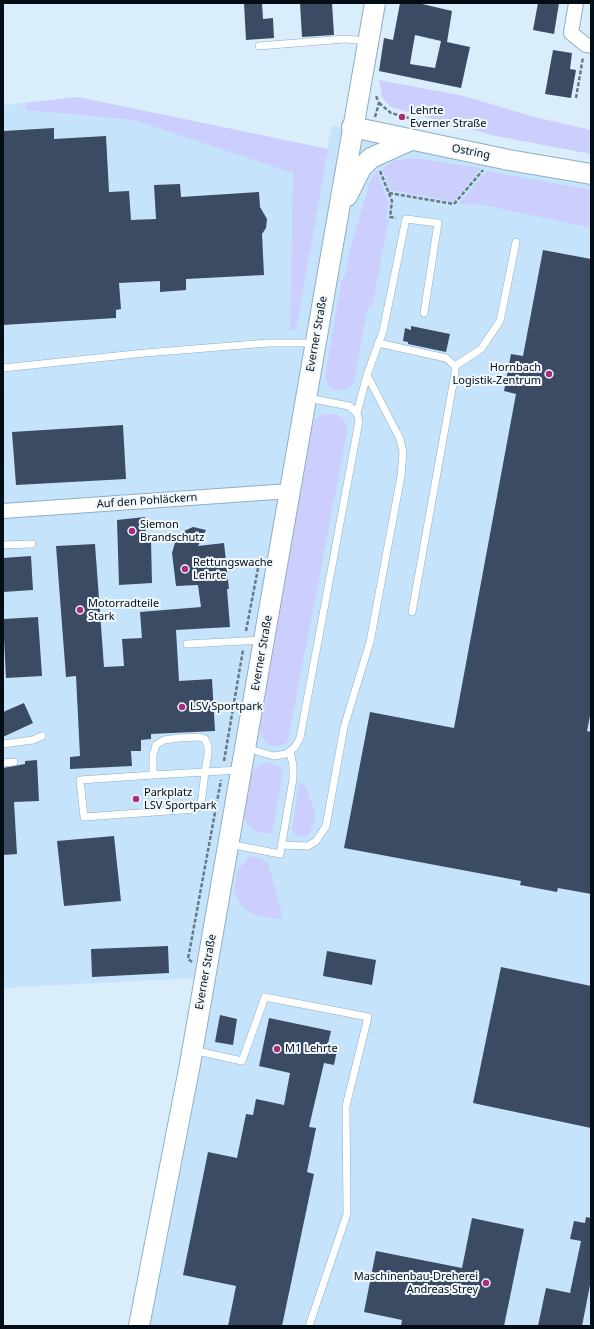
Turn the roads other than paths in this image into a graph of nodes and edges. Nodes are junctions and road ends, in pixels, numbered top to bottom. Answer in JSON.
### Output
{"nodes":[{"id":1,"x":375,"y":3,"type":"edge"},
{"id":2,"x":576,"y":3,"type":"edge"},
{"id":3,"x":367,"y":41,"type":"junction"},
{"id":4,"x":588,"y":45,"type":"edge"},
{"id":5,"x":259,"y":46,"type":"dead end"},
{"id":6,"x":352,"y":127,"type":"junction"},
{"id":7,"x":411,"y":140,"type":"junction"},
{"id":8,"x":591,"y":174,"type":"edge"},
{"id":9,"x":337,"y":216,"type":"junction"},
{"id":10,"x":516,"y":242,"type":"dead end"},
{"id":11,"x":424,"y":313,"type":"dead end"},
{"id":12,"x":315,"y":343,"type":"junction"},
{"id":13,"x":378,"y":344,"type":"junction"},
{"id":14,"x":455,"y":366,"type":"junction"},
{"id":15,"x":3,"y":368,"type":"edge"},
{"id":16,"x":367,"y":375,"type":"junction"},
{"id":17,"x":306,"y":398,"type":"junction"},
{"id":18,"x":357,"y":413,"type":"junction"},
{"id":19,"x":290,"y":490,"type":"junction"},
{"id":20,"x":3,"y":512,"type":"edge"},
{"id":21,"x":32,"y":544,"type":"dead end"},
{"id":22,"x":3,"y":545,"type":"edge"},
{"id":23,"x":412,"y":612,"type":"dead end"},
{"id":24,"x":264,"y":640,"type":"junction"},
{"id":25,"x":187,"y":644,"type":"dead end"},
{"id":26,"x":42,"y":736,"type":"dead end"},
{"id":27,"x":3,"y":744,"type":"edge"},
{"id":28,"x":246,"y":748,"type":"junction"},
{"id":29,"x":290,"y":751,"type":"junction"},
{"id":30,"x":14,"y":762,"type":"dead end"},
{"id":31,"x":3,"y":763,"type":"edge"},
{"id":32,"x":242,"y":770,"type":"junction"},
{"id":33,"x":205,"y":772,"type":"junction"},
{"id":34,"x":152,"y":775,"type":"junction"},
{"id":35,"x":229,"y":844,"type":"junction"},
{"id":36,"x":281,"y":846,"type":"junction"},
{"id":37,"x":193,"y":1050,"type":"junction"},
{"id":38,"x":139,"y":1326,"type":"edge"},
{"id":39,"x":309,"y":1326,"type":"edge"}],
"edges":[{"from":1,"to":3,"type":"street","name":"Everner Straße"},
{"from":2,"to":4,"type":"street"},
{"from":3,"to":5,"type":"lane"},
{"from":3,"to":6,"type":"street","name":"Everner Straße"},
{"from":6,"to":7,"type":"street","name":"Ostring"},
{"from":6,"to":9,"type":"street","name":"Everner Straße"},
{"from":7,"to":8,"type":"street","name":"Ostring"},
{"from":7,"to":9,"type":"street"},
{"from":9,"to":12,"type":"street","name":"Everner Straße"},
{"from":10,"to":14,"type":"lane"},
{"from":11,"to":13,"type":"lane"},
{"from":12,"to":15,"type":"lane"},
{"from":12,"to":17,"type":"street","name":"Everner Straße"},
{"from":13,"to":14,"type":"lane"},
{"from":13,"to":16,"type":"lane"},
{"from":14,"to":23,"type":"lane"},
{"from":16,"to":18,"type":"lane"},
{"from":16,"to":36,"type":"lane"},
{"from":17,"to":18,"type":"lane"},
{"from":17,"to":19,"type":"street","name":"Everner Straße"},
{"from":18,"to":29,"type":"lane"},
{"from":19,"to":20,"type":"street","name":"Auf den Pohläckern"},
{"from":19,"to":24,"type":"street","name":"Everner Straße"},
{"from":21,"to":22,"type":"lane"},
{"from":24,"to":25,"type":"lane"},
{"from":24,"to":28,"type":"street","name":"Everner Straße"},
{"from":26,"to":27,"type":"lane"},
{"from":28,"to":29,"type":"lane"},
{"from":28,"to":32,"type":"street","name":"Everner Straße"},
{"from":29,"to":36,"type":"lane"},
{"from":30,"to":31,"type":"lane"},
{"from":32,"to":33,"type":"lane"},
{"from":32,"to":35,"type":"street","name":"Everner Straße"},
{"from":33,"to":34,"type":"lane"},
{"from":33,"to":34,"type":"lane"},
{"from":33,"to":34,"type":"lane"},
{"from":35,"to":36,"type":"lane"},
{"from":35,"to":37,"type":"street","name":"Everner Straße"},
{"from":37,"to":38,"type":"street","name":"Everner Straße"},
{"from":37,"to":39,"type":"lane"}]}
